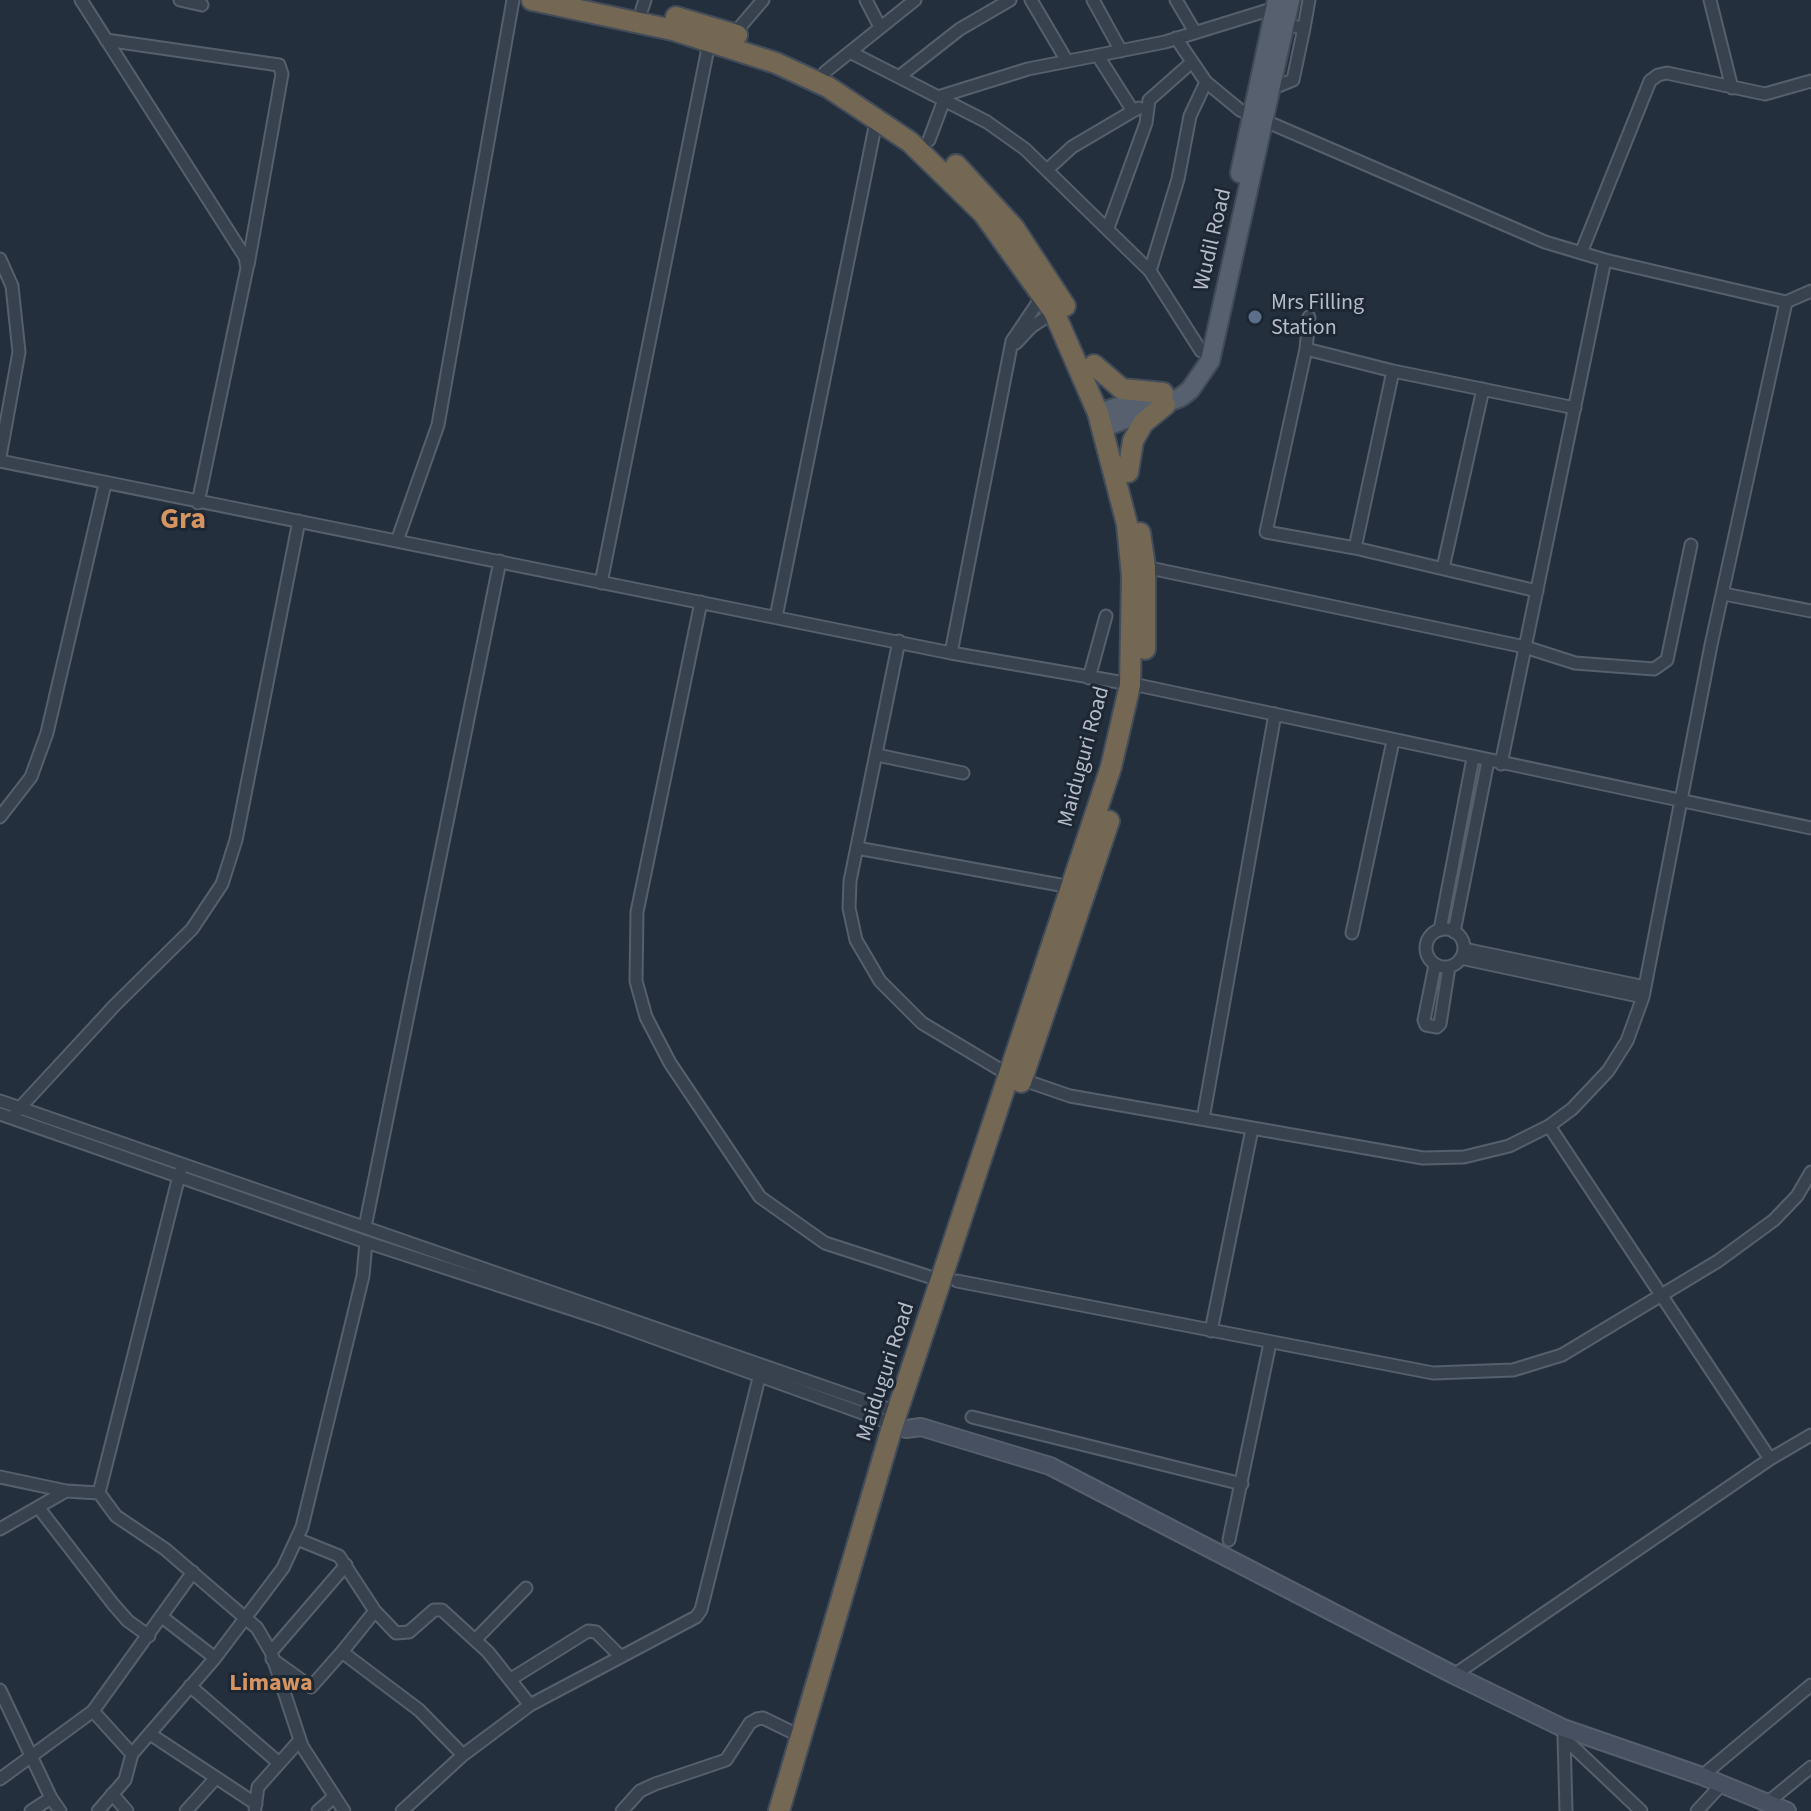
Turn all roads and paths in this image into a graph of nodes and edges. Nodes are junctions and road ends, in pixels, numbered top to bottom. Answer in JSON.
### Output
{"nodes":[{"id":1,"x":81,"y":0,"type":"edge"},
{"id":2,"x":180,"y":0,"type":"edge"},
{"id":3,"x":513,"y":0,"type":"edge"},
{"id":4,"x":532,"y":0,"type":"edge"},
{"id":5,"x":590,"y":0,"type":"edge"},
{"id":6,"x":763,"y":0,"type":"edge"},
{"id":7,"x":866,"y":0,"type":"edge"},
{"id":8,"x":915,"y":0,"type":"edge"},
{"id":9,"x":1010,"y":0,"type":"edge"},
{"id":10,"x":1031,"y":0,"type":"edge"},
{"id":11,"x":1093,"y":0,"type":"edge"},
{"id":12,"x":1176,"y":0,"type":"edge"},
{"id":13,"x":1309,"y":0,"type":"edge"},
{"id":14,"x":1710,"y":0,"type":"edge"},
{"id":15,"x":1281,"y":3,"type":"edge"},
{"id":16,"x":202,"y":5,"type":"dead end"},
{"id":17,"x":644,"y":5,"type":"edge"},
{"id":18,"x":1294,"y":26,"type":"junction"},
{"id":19,"x":880,"y":27,"type":"junction"},
{"id":20,"x":1195,"y":32,"type":"junction"},
{"id":21,"x":711,"y":33,"type":"junction"},
{"id":22,"x":734,"y":34,"type":"junction"},
{"id":23,"x":1176,"y":38,"type":"junction"},
{"id":24,"x":106,"y":40,"type":"junction"},
{"id":25,"x":1121,"y":51,"type":"junction"},
{"id":26,"x":850,"y":52,"type":"junction"},
{"id":27,"x":1098,"y":56,"type":"junction"},
{"id":28,"x":1067,"y":61,"type":"junction"},
{"id":29,"x":1192,"y":62,"type":"junction"},
{"id":30,"x":825,"y":72,"type":"junction"},
{"id":31,"x":900,"y":76,"type":"junction"},
{"id":32,"x":1811,"y":81,"type":"edge"},
{"id":33,"x":1206,"y":82,"type":"junction"},
{"id":34,"x":1732,"y":88,"type":"junction"},
{"id":35,"x":941,"y":98,"type":"junction"},
{"id":36,"x":1148,"y":103,"type":"junction"},
{"id":37,"x":1133,"y":111,"type":"junction"},
{"id":38,"x":877,"y":117,"type":"junction"},
{"id":39,"x":1258,"y":119,"type":"junction"},
{"id":40,"x":929,"y":140,"type":"junction"},
{"id":41,"x":1048,"y":169,"type":"junction"},
{"id":42,"x":1108,"y":228,"type":"junction"},
{"id":43,"x":1581,"y":253,"type":"junction"},
{"id":44,"x":0,"y":259,"type":"edge"},
{"id":45,"x":1605,"y":260,"type":"junction"},
{"id":46,"x":247,"y":268,"type":"junction"},
{"id":47,"x":1150,"y":271,"type":"junction"},
{"id":48,"x":1811,"y":291,"type":"edge"},
{"id":49,"x":1786,"y":302,"type":"junction"},
{"id":50,"x":1049,"y":304,"type":"junction"},
{"id":51,"x":1309,"y":317,"type":"dead end"},
{"id":52,"x":1214,"y":323,"type":"junction"},
{"id":53,"x":1306,"y":349,"type":"junction"},
{"id":54,"x":1011,"y":350,"type":"junction"},
{"id":55,"x":1201,"y":351,"type":"junction"},
{"id":56,"x":1094,"y":365,"type":"junction"},
{"id":57,"x":1393,"y":371,"type":"junction"},
{"id":58,"x":1483,"y":389,"type":"junction"},
{"id":59,"x":1164,"y":399,"type":"junction"},
{"id":60,"x":1575,"y":408,"type":"junction"},
{"id":61,"x":1107,"y":418,"type":"junction"},
{"id":62,"x":0,"y":459,"type":"edge"},
{"id":63,"x":1128,"y":472,"type":"junction"},
{"id":64,"x":105,"y":484,"type":"junction"},
{"id":65,"x":198,"y":503,"type":"junction"},
{"id":66,"x":299,"y":521,"type":"junction"},
{"id":67,"x":397,"y":541,"type":"junction"},
{"id":68,"x":1691,"y":545,"type":"dead end"},
{"id":69,"x":1355,"y":548,"type":"junction"},
{"id":70,"x":500,"y":561,"type":"junction"},
{"id":71,"x":1145,"y":567,"type":"junction"},
{"id":72,"x":1443,"y":568,"type":"junction"},
{"id":73,"x":601,"y":583,"type":"junction"},
{"id":74,"x":1537,"y":591,"type":"junction"},
{"id":75,"x":1724,"y":594,"type":"junction"},
{"id":76,"x":701,"y":602,"type":"junction"},
{"id":77,"x":1811,"y":611,"type":"edge"},
{"id":78,"x":1106,"y":616,"type":"dead end"},
{"id":79,"x":776,"y":617,"type":"junction"},
{"id":80,"x":899,"y":641,"type":"junction"},
{"id":81,"x":1525,"y":647,"type":"junction"},
{"id":82,"x":951,"y":653,"type":"junction"},
{"id":83,"x":1089,"y":678,"type":"junction"},
{"id":84,"x":1136,"y":686,"type":"junction"},
{"id":85,"x":1275,"y":714,"type":"junction"},
{"id":86,"x":1393,"y":741,"type":"junction"},
{"id":87,"x":877,"y":755,"type":"junction"},
{"id":88,"x":1473,"y":758,"type":"junction"},
{"id":89,"x":1488,"y":761,"type":"junction"},
{"id":90,"x":1501,"y":764,"type":"junction"},
{"id":91,"x":963,"y":773,"type":"dead end"},
{"id":92,"x":1681,"y":799,"type":"junction"},
{"id":93,"x":0,"y":817,"type":"edge"},
{"id":94,"x":1811,"y":828,"type":"edge"},
{"id":95,"x":857,"y":848,"type":"junction"},
{"id":96,"x":1451,"y":872,"type":"junction"},
{"id":97,"x":1465,"y":875,"type":"junction"},
{"id":98,"x":1071,"y":887,"type":"junction"},
{"id":99,"x":1440,"y":930,"type":"junction"},
{"id":100,"x":1454,"y":932,"type":"junction"},
{"id":101,"x":1352,"y":933,"type":"dead end"},
{"id":102,"x":1462,"y":953,"type":"junction"},
{"id":103,"x":1435,"y":965,"type":"junction"},
{"id":104,"x":1449,"y":967,"type":"junction"},
{"id":105,"x":1644,"y":992,"type":"junction"},
{"id":106,"x":1015,"y":1078,"type":"junction"},
{"id":107,"x":0,"y":1101,"type":"edge"},
{"id":108,"x":20,"y":1107,"type":"junction"},
{"id":109,"x":6,"y":1116,"type":"edge"},
{"id":110,"x":1203,"y":1119,"type":"junction"},
{"id":111,"x":1549,"y":1126,"type":"junction"},
{"id":112,"x":1252,"y":1129,"type":"junction"},
{"id":113,"x":182,"y":1164,"type":"junction"},
{"id":114,"x":1811,"y":1172,"type":"edge"},
{"id":115,"x":178,"y":1177,"type":"junction"},
{"id":116,"x":365,"y":1227,"type":"junction"},
{"id":117,"x":366,"y":1242,"type":"junction"},
{"id":118,"x":950,"y":1281,"type":"junction"},
{"id":119,"x":1659,"y":1296,"type":"junction"},
{"id":120,"x":1211,"y":1331,"type":"junction"},
{"id":121,"x":1270,"y":1343,"type":"junction"},
{"id":122,"x":761,"y":1370,"type":"junction"},
{"id":123,"x":972,"y":1417,"type":"dead end"},
{"id":124,"x":906,"y":1422,"type":"junction"},
{"id":125,"x":1811,"y":1435,"type":"edge"},
{"id":126,"x":1770,"y":1459,"type":"junction"},
{"id":127,"x":0,"y":1477,"type":"edge"},
{"id":128,"x":1242,"y":1484,"type":"junction"},
{"id":129,"x":66,"y":1491,"type":"junction"},
{"id":130,"x":99,"y":1493,"type":"junction"},
{"id":131,"x":38,"y":1507,"type":"junction"},
{"id":132,"x":0,"y":1529,"type":"edge"},
{"id":133,"x":297,"y":1539,"type":"junction"},
{"id":134,"x":1229,"y":1540,"type":"dead end"},
{"id":135,"x":346,"y":1565,"type":"junction"},
{"id":136,"x":193,"y":1572,"type":"junction"},
{"id":137,"x":526,"y":1588,"type":"dead end"},
{"id":138,"x":375,"y":1611,"type":"junction"},
{"id":139,"x":246,"y":1615,"type":"junction"},
{"id":140,"x":162,"y":1617,"type":"junction"},
{"id":141,"x":149,"y":1636,"type":"junction"},
{"id":142,"x":475,"y":1640,"type":"junction"},
{"id":143,"x":342,"y":1652,"type":"junction"},
{"id":144,"x":271,"y":1655,"type":"junction"},
{"id":145,"x":620,"y":1656,"type":"junction"},
{"id":146,"x":215,"y":1658,"type":"junction"},
{"id":147,"x":1454,"y":1675,"type":"junction"},
{"id":148,"x":511,"y":1679,"type":"junction"},
{"id":149,"x":1811,"y":1685,"type":"edge"},
{"id":150,"x":190,"y":1686,"type":"junction"},
{"id":151,"x":0,"y":1690,"type":"edge"},
{"id":152,"x":530,"y":1705,"type":"junction"},
{"id":153,"x":4,"y":1708,"type":"edge"},
{"id":154,"x":93,"y":1711,"type":"junction"},
{"id":155,"x":1564,"y":1733,"type":"junction"},
{"id":156,"x":150,"y":1734,"type":"junction"},
{"id":157,"x":800,"y":1736,"type":"junction"},
{"id":158,"x":300,"y":1740,"type":"junction"},
{"id":159,"x":132,"y":1754,"type":"junction"},
{"id":160,"x":463,"y":1755,"type":"junction"},
{"id":161,"x":31,"y":1758,"type":"junction"},
{"id":162,"x":279,"y":1763,"type":"junction"},
{"id":163,"x":1811,"y":1767,"type":"edge"},
{"id":164,"x":1702,"y":1776,"type":"junction"},
{"id":165,"x":0,"y":1779,"type":"edge"},
{"id":166,"x":215,"y":1779,"type":"junction"},
{"id":167,"x":1722,"y":1784,"type":"junction"},
{"id":168,"x":112,"y":1794,"type":"junction"},
{"id":169,"x":334,"y":1797,"type":"junction"},
{"id":170,"x":51,"y":1798,"type":"junction"},
{"id":171,"x":1767,"y":1803,"type":"junction"},
{"id":172,"x":255,"y":1808,"type":"edge"},
{"id":173,"x":31,"y":1811,"type":"edge"},
{"id":174,"x":60,"y":1811,"type":"edge"},
{"id":175,"x":98,"y":1811,"type":"edge"},
{"id":176,"x":127,"y":1811,"type":"edge"},
{"id":177,"x":186,"y":1811,"type":"edge"},
{"id":178,"x":318,"y":1811,"type":"edge"},
{"id":179,"x":344,"y":1811,"type":"edge"},
{"id":180,"x":402,"y":1811,"type":"edge"},
{"id":181,"x":622,"y":1811,"type":"edge"},
{"id":182,"x":779,"y":1811,"type":"edge"},
{"id":183,"x":793,"y":1811,"type":"edge"},
{"id":184,"x":1566,"y":1811,"type":"edge"},
{"id":185,"x":1641,"y":1811,"type":"edge"},
{"id":186,"x":1697,"y":1811,"type":"edge"},
{"id":187,"x":1787,"y":1811,"type":"edge"}],
"edges":[{"from":1,"to":24,"type":"street"},
{"from":2,"to":16,"type":"street"},
{"from":3,"to":67,"type":"street"},
{"from":4,"to":21,"type":"highway","name":"Maiduguri Road"},
{"from":5,"to":17,"type":"highway","name":"Maiduguri Road"},
{"from":6,"to":22,"type":"street"},
{"from":7,"to":19,"type":"street"},
{"from":8,"to":19,"type":"street"},
{"from":9,"to":31,"type":"street"},
{"from":10,"to":28,"type":"street"},
{"from":11,"to":25,"type":"street"},
{"from":12,"to":20,"type":"street"},
{"from":13,"to":18,"type":"street"},
{"from":14,"to":34,"type":"street"},
{"from":15,"to":18,"type":"main road","name":"Wudil Road"},
{"from":15,"to":20,"type":"street"},
{"from":15,"to":39,"type":"main road","name":"Wudil Road"},
{"from":17,"to":21,"type":"highway","name":"Maiduguri Road"},
{"from":18,"to":39,"type":"main road","name":"Wudil Road"},
{"from":19,"to":26,"type":"street"},
{"from":20,"to":23,"type":"street"},
{"from":21,"to":22,"type":"highway","name":"Maiduguri Road"},
{"from":21,"to":38,"type":"highway","name":"Maiduguri Road"},
{"from":21,"to":73,"type":"street"},
{"from":22,"to":30,"type":"highway","name":"Maiduguri Road"},
{"from":23,"to":25,"type":"street"},
{"from":23,"to":29,"type":"street"},
{"from":24,"to":46,"type":"street"},
{"from":24,"to":46,"type":"street"},
{"from":25,"to":27,"type":"street"},
{"from":26,"to":30,"type":"street"},
{"from":26,"to":31,"type":"street"},
{"from":27,"to":28,"type":"street"},
{"from":27,"to":37,"type":"street"},
{"from":28,"to":35,"type":"street"},
{"from":29,"to":33,"type":"street"},
{"from":29,"to":36,"type":"street"},
{"from":30,"to":40,"type":"highway","name":"Maiduguri Road"},
{"from":31,"to":35,"type":"street"},
{"from":32,"to":34,"type":"street"},
{"from":33,"to":39,"type":"street"},
{"from":33,"to":47,"type":"street"},
{"from":34,"to":43,"type":"street"},
{"from":35,"to":40,"type":"street"},
{"from":35,"to":41,"type":"street"},
{"from":36,"to":37,"type":"street"},
{"from":36,"to":42,"type":"street"},
{"from":37,"to":41,"type":"street"},
{"from":38,"to":50,"type":"highway","name":"Maiduguri Road"},
{"from":38,"to":79,"type":"street"},
{"from":39,"to":43,"type":"street"},
{"from":39,"to":52,"type":"main road","name":"Wudil Road"},
{"from":40,"to":56,"type":"highway","name":"Maiduguri Road"},
{"from":41,"to":42,"type":"street"},
{"from":42,"to":47,"type":"street"},
{"from":43,"to":45,"type":"street"},
{"from":44,"to":62,"type":"street"},
{"from":45,"to":49,"type":"street"},
{"from":45,"to":60,"type":"street"},
{"from":46,"to":65,"type":"street"},
{"from":47,"to":55,"type":"street"},
{"from":48,"to":49,"type":"street"},
{"from":49,"to":75,"type":"street"},
{"from":50,"to":54,"type":"street"},
{"from":50,"to":54,"type":"street"},
{"from":50,"to":61,"type":"highway","name":"Maiduguri Road"},
{"from":51,"to":53,"type":"street"},
{"from":52,"to":55,"type":"main road","name":"Wudil Road"},
{"from":52,"to":59,"type":"main road","name":"Wudil Road"},
{"from":53,"to":57,"type":"street"},
{"from":53,"to":69,"type":"street"},
{"from":54,"to":82,"type":"street"},
{"from":55,"to":59,"type":"main road","name":"Wudil Road"},
{"from":56,"to":59,"type":"highway"},
{"from":56,"to":61,"type":"highway","name":"Maiduguri Road"},
{"from":57,"to":58,"type":"street"},
{"from":57,"to":69,"type":"street"},
{"from":58,"to":60,"type":"street"},
{"from":58,"to":72,"type":"street"},
{"from":59,"to":61,"type":"main road","name":"Wudil Road"},
{"from":59,"to":63,"type":"highway"},
{"from":60,"to":74,"type":"street"},
{"from":61,"to":63,"type":"highway","name":"Maiduguri Road"},
{"from":61,"to":84,"type":"highway","name":"Maiduguri Road"},
{"from":62,"to":64,"type":"street"},
{"from":63,"to":71,"type":"highway","name":"Maiduguri Road"},
{"from":64,"to":65,"type":"street"},
{"from":64,"to":93,"type":"street"},
{"from":65,"to":66,"type":"street"},
{"from":66,"to":67,"type":"street"},
{"from":66,"to":108,"type":"street"},
{"from":67,"to":70,"type":"street"},
{"from":68,"to":81,"type":"street"},
{"from":69,"to":72,"type":"street"},
{"from":70,"to":73,"type":"street"},
{"from":70,"to":116,"type":"street"},
{"from":71,"to":81,"type":"street"},
{"from":71,"to":84,"type":"highway","name":"Maiduguri Road"},
{"from":72,"to":74,"type":"street"},
{"from":73,"to":76,"type":"street"},
{"from":74,"to":81,"type":"street"},
{"from":75,"to":77,"type":"street"},
{"from":75,"to":92,"type":"street"},
{"from":76,"to":79,"type":"street"},
{"from":76,"to":118,"type":"street"},
{"from":78,"to":83,"type":"street"},
{"from":79,"to":80,"type":"street"},
{"from":80,"to":82,"type":"street"},
{"from":80,"to":87,"type":"street"},
{"from":81,"to":90,"type":"street"},
{"from":82,"to":83,"type":"street"},
{"from":83,"to":84,"type":"street"},
{"from":84,"to":85,"type":"street"},
{"from":84,"to":98,"type":"highway","name":"Maiduguri Road"},
{"from":84,"to":106,"type":"highway","name":"Maiduguri Road"},
{"from":85,"to":86,"type":"street"},
{"from":85,"to":110,"type":"street"},
{"from":86,"to":88,"type":"street"},
{"from":86,"to":101,"type":"street"},
{"from":87,"to":91,"type":"street"},
{"from":87,"to":95,"type":"street"},
{"from":88,"to":89,"type":"street"},
{"from":88,"to":96,"type":"street"},
{"from":89,"to":90,"type":"street"},
{"from":89,"to":97,"type":"street"},
{"from":90,"to":92,"type":"street"},
{"from":92,"to":94,"type":"street"},
{"from":92,"to":105,"type":"street"},
{"from":95,"to":98,"type":"street"},
{"from":95,"to":106,"type":"street"},
{"from":96,"to":97,"type":"street"},
{"from":96,"to":99,"type":"street"},
{"from":97,"to":100,"type":"street"},
{"from":98,"to":106,"type":"highway","name":"Maiduguri Road"},
{"from":99,"to":100,"type":"street"},
{"from":99,"to":103,"type":"street"},
{"from":100,"to":102,"type":"street"},
{"from":102,"to":104,"type":"street"},
{"from":102,"to":105,"type":"street"},
{"from":103,"to":104,"type":"street"},
{"from":103,"to":104,"type":"street"},
{"from":105,"to":111,"type":"street"},
{"from":106,"to":110,"type":"street"},
{"from":106,"to":118,"type":"highway","name":"Maiduguri Road"},
{"from":107,"to":108,"type":"street"},
{"from":108,"to":109,"type":"street"},
{"from":108,"to":113,"type":"street"},
{"from":109,"to":115,"type":"street"},
{"from":110,"to":112,"type":"street"},
{"from":111,"to":112,"type":"street"},
{"from":111,"to":119,"type":"street"},
{"from":112,"to":120,"type":"street"},
{"from":113,"to":115,"type":"street"},
{"from":113,"to":116,"type":"street"},
{"from":114,"to":119,"type":"street"},
{"from":115,"to":117,"type":"street"},
{"from":115,"to":130,"type":"street"},
{"from":116,"to":122,"type":"street"},
{"from":117,"to":122,"type":"street"},
{"from":117,"to":133,"type":"street"},
{"from":118,"to":120,"type":"street"},
{"from":118,"to":124,"type":"highway","name":"Maiduguri Road"},
{"from":119,"to":121,"type":"street"},
{"from":119,"to":126,"type":"street"},
{"from":120,"to":121,"type":"street"},
{"from":121,"to":128,"type":"street"},
{"from":122,"to":124,"type":"street"},
{"from":122,"to":145,"type":"street"},
{"from":123,"to":128,"type":"street"},
{"from":124,"to":147,"type":"street"},
{"from":124,"to":157,"type":"highway","name":"Maiduguri Road"},
{"from":124,"to":183,"type":"highway","name":"Maiduguri Road"},
{"from":125,"to":126,"type":"street"},
{"from":126,"to":147,"type":"street"},
{"from":127,"to":129,"type":"street"},
{"from":128,"to":134,"type":"street"},
{"from":129,"to":130,"type":"street"},
{"from":129,"to":131,"type":"street"},
{"from":130,"to":136,"type":"street"},
{"from":131,"to":132,"type":"street"},
{"from":131,"to":141,"type":"street"},
{"from":133,"to":135,"type":"street"},
{"from":133,"to":139,"type":"street"},
{"from":135,"to":138,"type":"street"},
{"from":135,"to":144,"type":"street"},
{"from":136,"to":139,"type":"street"},
{"from":136,"to":140,"type":"street"},
{"from":137,"to":142,"type":"street"},
{"from":138,"to":142,"type":"street"},
{"from":138,"to":143,"type":"street"},
{"from":139,"to":144,"type":"street"},
{"from":139,"to":146,"type":"street"},
{"from":140,"to":141,"type":"street"},
{"from":140,"to":146,"type":"street"},
{"from":141,"to":154,"type":"street"},
{"from":142,"to":148,"type":"street"},
{"from":143,"to":144,"type":"street"},
{"from":143,"to":160,"type":"street"},
{"from":144,"to":158,"type":"street"},
{"from":145,"to":148,"type":"street"},
{"from":145,"to":152,"type":"street"},
{"from":146,"to":150,"type":"street"},
{"from":147,"to":155,"type":"street"},
{"from":148,"to":152,"type":"street"},
{"from":149,"to":164,"type":"street"},
{"from":150,"to":156,"type":"street"},
{"from":150,"to":162,"type":"street"},
{"from":151,"to":153,"type":"street"},
{"from":152,"to":160,"type":"street"},
{"from":153,"to":161,"type":"street"},
{"from":154,"to":159,"type":"street"},
{"from":154,"to":161,"type":"street"},
{"from":155,"to":164,"type":"street"},
{"from":155,"to":184,"type":"street"},
{"from":155,"to":185,"type":"street"},
{"from":156,"to":159,"type":"street"},
{"from":156,"to":166,"type":"street"},
{"from":157,"to":181,"type":"street"},
{"from":157,"to":182,"type":"highway","name":"Maiduguri Road"},
{"from":158,"to":162,"type":"street"},
{"from":158,"to":169,"type":"street"},
{"from":159,"to":168,"type":"street"},
{"from":160,"to":180,"type":"street"},
{"from":161,"to":165,"type":"street"},
{"from":161,"to":170,"type":"street"},
{"from":162,"to":172,"type":"street"},
{"from":163,"to":171,"type":"street"},
{"from":164,"to":167,"type":"street"},
{"from":166,"to":172,"type":"street"},
{"from":166,"to":177,"type":"street"},
{"from":167,"to":171,"type":"street"},
{"from":167,"to":186,"type":"street"},
{"from":168,"to":175,"type":"street"},
{"from":168,"to":176,"type":"street"},
{"from":169,"to":178,"type":"street"},
{"from":169,"to":179,"type":"street"},
{"from":170,"to":173,"type":"street"},
{"from":170,"to":174,"type":"street"},
{"from":171,"to":187,"type":"street"}]}
